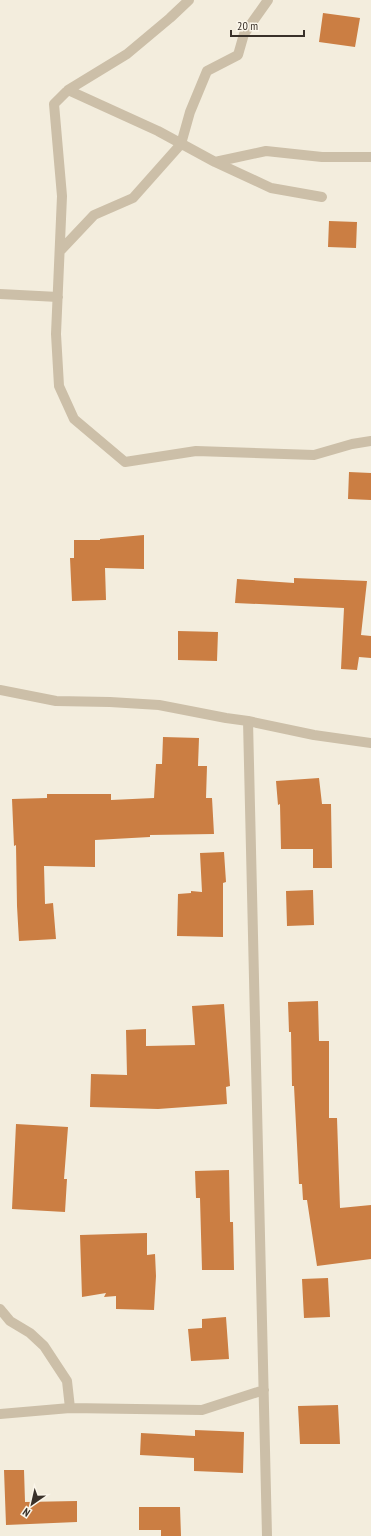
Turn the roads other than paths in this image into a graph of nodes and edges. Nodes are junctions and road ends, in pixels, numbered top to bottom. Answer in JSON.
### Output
{"nodes":[{"id":1,"x":189,"y":0,"type":"edge"},
{"id":2,"x":268,"y":0,"type":"edge"},
{"id":3,"x":68,"y":90,"type":"junction"},
{"id":4,"x":180,"y":144,"type":"junction"},
{"id":5,"x":371,"y":157,"type":"edge"},
{"id":6,"x":215,"y":162,"type":"junction"},
{"id":7,"x":322,"y":197,"type":"dead end"},
{"id":8,"x":60,"y":251,"type":"junction"},
{"id":9,"x":0,"y":294,"type":"edge"},
{"id":10,"x":58,"y":297,"type":"junction"},
{"id":11,"x":371,"y":441,"type":"edge"},
{"id":12,"x":0,"y":690,"type":"edge"},
{"id":13,"x":248,"y":721,"type":"junction"},
{"id":14,"x":371,"y":743,"type":"edge"},
{"id":15,"x":0,"y":1309,"type":"edge"},
{"id":16,"x":264,"y":1390,"type":"junction"},
{"id":17,"x":70,"y":1408,"type":"junction"},
{"id":18,"x":0,"y":1414,"type":"edge"},
{"id":19,"x":267,"y":1536,"type":"edge"}],
"edges":[{"from":1,"to":3,"type":"street"},
{"from":2,"to":4,"type":"street"},
{"from":3,"to":4,"type":"street"},
{"from":3,"to":8,"type":"street"},
{"from":4,"to":6,"type":"street"},
{"from":4,"to":8,"type":"street"},
{"from":5,"to":6,"type":"street"},
{"from":6,"to":7,"type":"street"},
{"from":8,"to":10,"type":"street"},
{"from":9,"to":10,"type":"street"},
{"from":10,"to":11,"type":"street"},
{"from":12,"to":13,"type":"street"},
{"from":13,"to":14,"type":"street"},
{"from":13,"to":16,"type":"street"},
{"from":15,"to":17,"type":"street"},
{"from":16,"to":17,"type":"street"},
{"from":16,"to":19,"type":"street"},
{"from":17,"to":18,"type":"street"}]}
